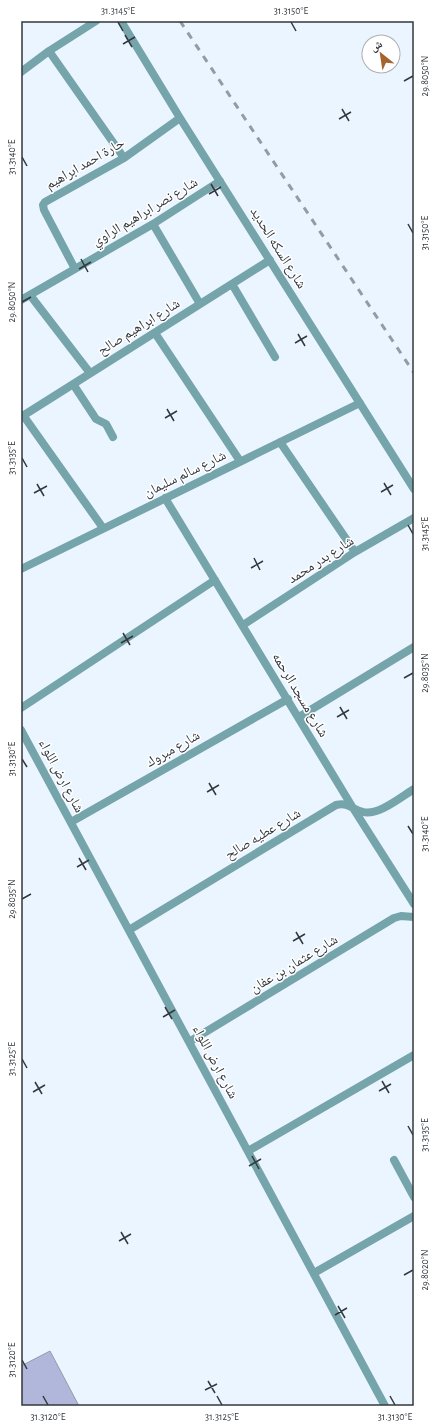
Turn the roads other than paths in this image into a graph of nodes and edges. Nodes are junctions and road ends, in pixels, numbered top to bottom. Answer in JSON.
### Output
{"nodes":[{"id":1,"x":96,"y":21,"type":"edge"},
{"id":2,"x":121,"y":21,"type":"edge"},
{"id":3,"x":49,"y":51,"type":"junction"},
{"id":4,"x":21,"y":72,"type":"edge"},
{"id":5,"x":180,"y":118,"type":"junction"},
{"id":6,"x":124,"y":158,"type":"junction"},
{"id":7,"x":220,"y":181,"type":"junction"},
{"id":8,"x":153,"y":224,"type":"junction"},
{"id":9,"x":270,"y":260,"type":"junction"},
{"id":10,"x":75,"y":269,"type":"junction"},
{"id":11,"x":232,"y":284,"type":"junction"},
{"id":12,"x":30,"y":295,"type":"junction"},
{"id":13,"x":21,"y":300,"type":"edge"},
{"id":14,"x":200,"y":304,"type":"junction"},
{"id":15,"x":155,"y":333,"type":"junction"},
{"id":16,"x":275,"y":357,"type":"dead end"},
{"id":17,"x":90,"y":373,"type":"junction"},
{"id":18,"x":73,"y":384,"type":"junction"},
{"id":19,"x":360,"y":403,"type":"junction"},
{"id":20,"x":22,"y":416,"type":"edge"},
{"id":21,"x":113,"y":436,"type":"dead end"},
{"id":22,"x":280,"y":442,"type":"junction"},
{"id":23,"x":240,"y":461,"type":"junction"},
{"id":24,"x":414,"y":489,"type":"edge"},
{"id":25,"x":165,"y":498,"type":"junction"},
{"id":26,"x":414,"y":518,"type":"edge"},
{"id":27,"x":103,"y":528,"type":"junction"},
{"id":28,"x":355,"y":552,"type":"junction"},
{"id":29,"x":21,"y":569,"type":"edge"},
{"id":30,"x":215,"y":580,"type":"junction"},
{"id":31,"x":243,"y":625,"type":"junction"},
{"id":32,"x":414,"y":647,"type":"edge"},
{"id":33,"x":288,"y":699,"type":"junction"},
{"id":34,"x":21,"y":708,"type":"edge"},
{"id":35,"x":299,"y":717,"type":"junction"},
{"id":36,"x":21,"y":730,"type":"edge"},
{"id":37,"x":414,"y":789,"type":"edge"},
{"id":38,"x":353,"y":808,"type":"junction"},
{"id":39,"x":71,"y":822,"type":"junction"},
{"id":40,"x":414,"y":904,"type":"edge"},
{"id":41,"x":414,"y":917,"type":"edge"},
{"id":42,"x":129,"y":930,"type":"junction"},
{"id":43,"x":189,"y":1042,"type":"junction"},
{"id":44,"x":414,"y":1055,"type":"edge"},
{"id":45,"x":248,"y":1151,"type":"junction"},
{"id":46,"x":394,"y":1160,"type":"dead end"},
{"id":47,"x":414,"y":1196,"type":"edge"},
{"id":48,"x":414,"y":1216,"type":"edge"},
{"id":49,"x":314,"y":1273,"type":"junction"},
{"id":50,"x":385,"y":1406,"type":"edge"}],
"edges":[{"from":1,"to":3,"type":"street"},
{"from":2,"to":5,"type":"street","name":"شارع السكه الحديد"},
{"from":3,"to":4,"type":"street"},
{"from":3,"to":6,"type":"street"},
{"from":5,"to":6,"type":"street","name":"حارة احمد ابراهيم"},
{"from":5,"to":7,"type":"street","name":"شارع السكه الحديد"},
{"from":6,"to":10,"type":"street","name":"حارة احمد ابراهيم"},
{"from":7,"to":8,"type":"street","name":"شارع نصر ابراهيم الراوي"},
{"from":7,"to":9,"type":"street","name":"شارع السكه الحديد"},
{"from":8,"to":10,"type":"street","name":"شارع نصر ابراهيم الراوي"},
{"from":8,"to":14,"type":"street"},
{"from":9,"to":11,"type":"street","name":"شارع ابراهيم صالح"},
{"from":9,"to":19,"type":"street","name":"شارع السكه الحديد"},
{"from":10,"to":12,"type":"street","name":"شارع نصر ابراهيم الراوي"},
{"from":11,"to":14,"type":"street","name":"شارع ابراهيم صالح"},
{"from":11,"to":16,"type":"street"},
{"from":12,"to":13,"type":"street","name":"شارع نصر ابراهيم الراوي"},
{"from":12,"to":17,"type":"street"},
{"from":14,"to":15,"type":"street","name":"شارع ابراهيم صالح"},
{"from":15,"to":17,"type":"street","name":"شارع ابراهيم صالح"},
{"from":15,"to":23,"type":"street"},
{"from":17,"to":18,"type":"street","name":"شارع ابراهيم صالح"},
{"from":18,"to":20,"type":"street","name":"شارع ابراهيم صالح"},
{"from":18,"to":21,"type":"street"},
{"from":19,"to":22,"type":"street","name":"شارع سالم سليمان"},
{"from":19,"to":24,"type":"street","name":"شارع السكه الحديد"},
{"from":20,"to":27,"type":"street"},
{"from":22,"to":23,"type":"street","name":"شارع سالم سليمان"},
{"from":22,"to":28,"type":"street"},
{"from":23,"to":25,"type":"street","name":"شارع سالم سليمان"},
{"from":25,"to":27,"type":"street","name":"شارع سالم سليمان"},
{"from":25,"to":30,"type":"street","name":"شارع مسجد الرحمه"},
{"from":26,"to":28,"type":"street","name":"شارع بدر محمد"},
{"from":27,"to":29,"type":"street","name":"شارع سالم سليمان"},
{"from":28,"to":31,"type":"street","name":"شارع بدر محمد"},
{"from":30,"to":31,"type":"street","name":"شارع مسجد الرحمه"},
{"from":30,"to":34,"type":"street"},
{"from":31,"to":33,"type":"street","name":"شارع مسجد الرحمه"},
{"from":32,"to":35,"type":"street"},
{"from":33,"to":35,"type":"street","name":"شارع مسجد الرحمه"},
{"from":33,"to":39,"type":"street","name":"شارع مبروك"},
{"from":35,"to":38,"type":"street","name":"شارع مسجد الرحمه"},
{"from":36,"to":39,"type":"street","name":"شارع ارض اللواء"},
{"from":37,"to":38,"type":"street","name":"شارع عطيه صالح"},
{"from":38,"to":40,"type":"street","name":"شارع مسجد الرحمه"},
{"from":38,"to":42,"type":"street","name":"شارع عطيه صالح"},
{"from":39,"to":42,"type":"street","name":"شارع ارض اللواء"},
{"from":41,"to":43,"type":"street","name":"شارع عثمان بن عفان"},
{"from":42,"to":43,"type":"street","name":"شارع ارض اللواء"},
{"from":43,"to":45,"type":"street","name":"شارع ارض اللواء"},
{"from":44,"to":45,"type":"street"},
{"from":45,"to":49,"type":"street","name":"شارع ارض اللواء"},
{"from":46,"to":47,"type":"street"},
{"from":48,"to":49,"type":"street"},
{"from":49,"to":50,"type":"street","name":"شارع ارض اللواء"}]}
